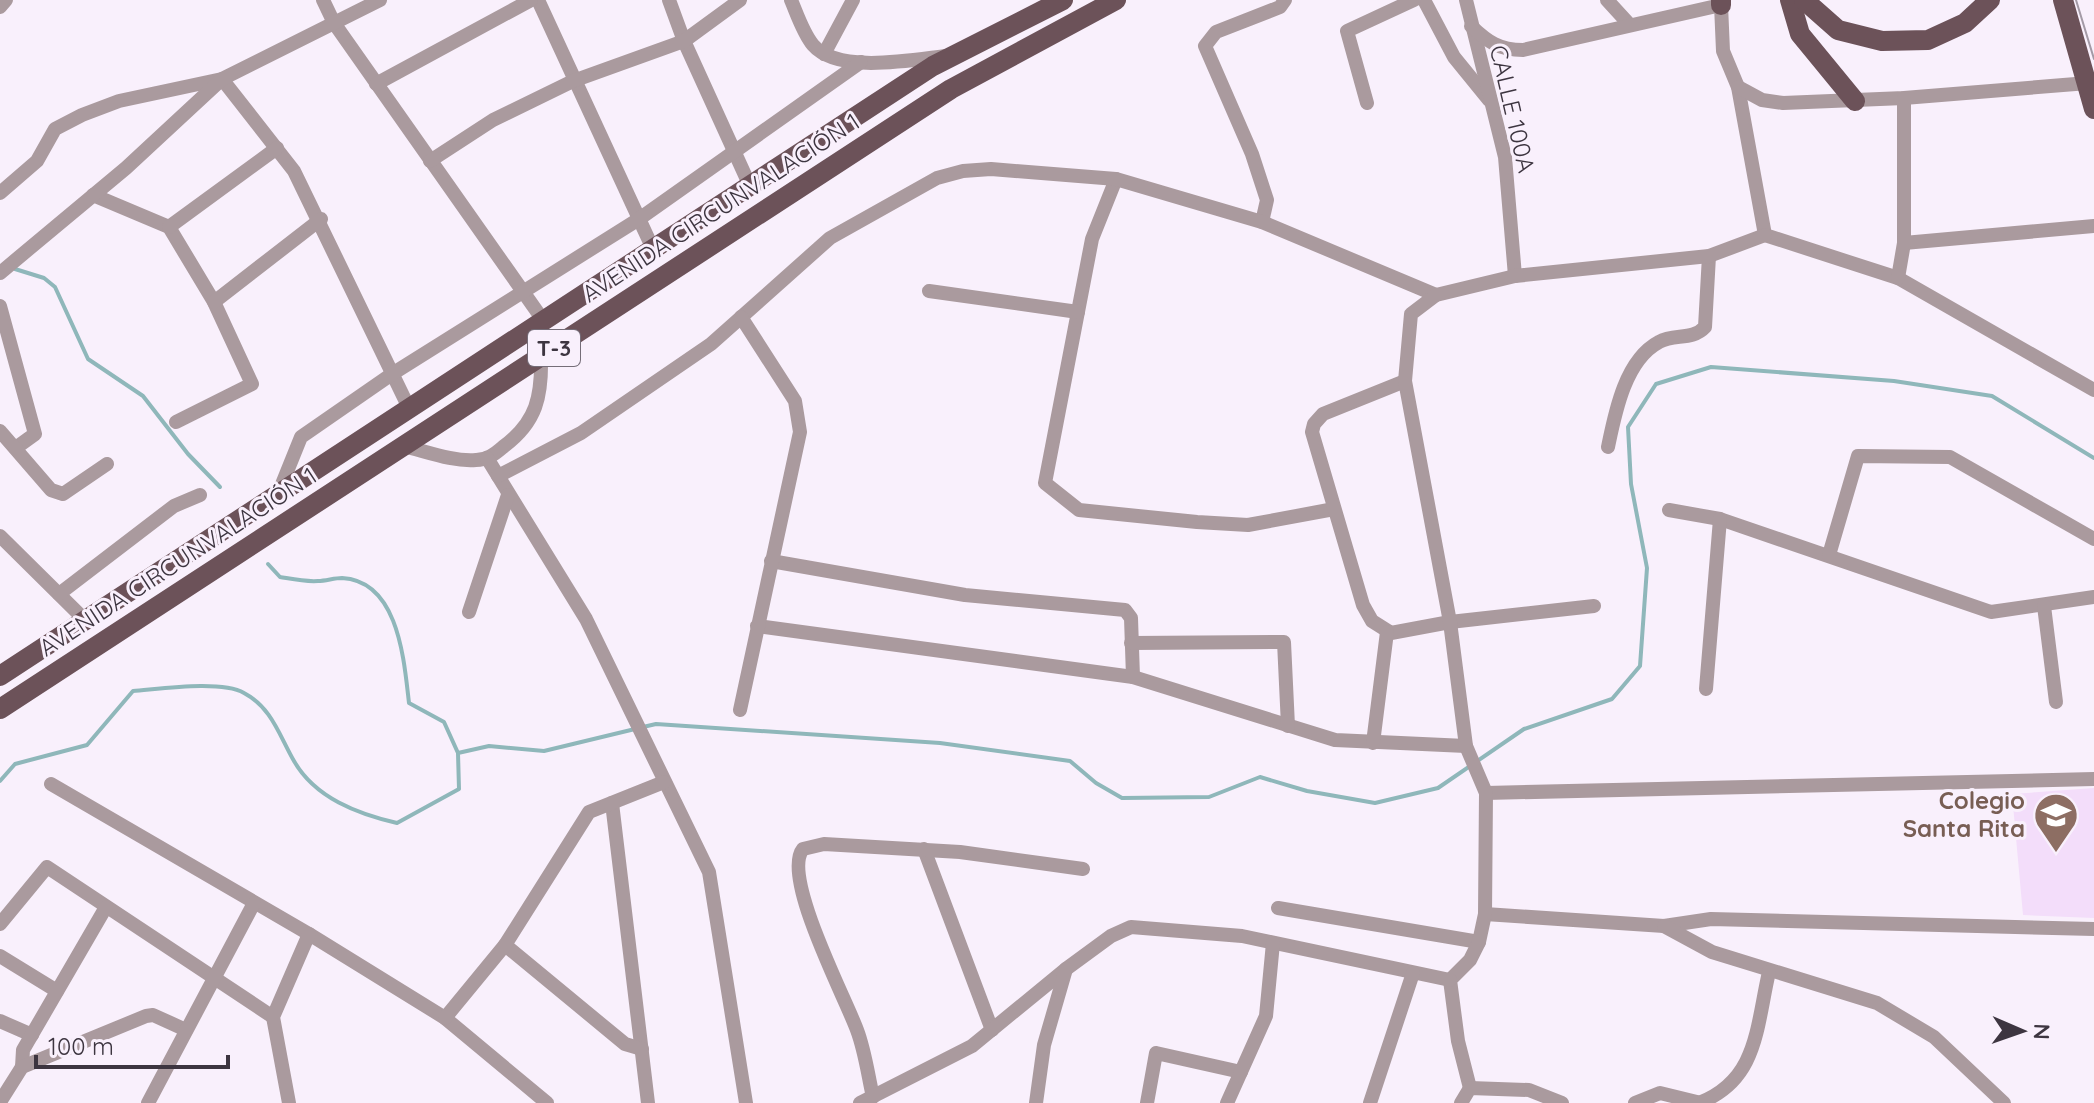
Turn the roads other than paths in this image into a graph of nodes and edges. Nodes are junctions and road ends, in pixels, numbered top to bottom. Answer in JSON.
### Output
{"nodes":[{"id":1,"x":6,"y":0,"type":"edge"},
{"id":2,"x":323,"y":0,"type":"edge"},
{"id":3,"x":380,"y":0,"type":"edge"},
{"id":4,"x":531,"y":0,"type":"edge"},
{"id":5,"x":538,"y":0,"type":"edge"},
{"id":6,"x":669,"y":0,"type":"edge"},
{"id":7,"x":740,"y":0,"type":"edge"},
{"id":8,"x":791,"y":0,"type":"edge"},
{"id":9,"x":853,"y":0,"type":"edge"},
{"id":10,"x":1063,"y":0,"type":"edge"},
{"id":11,"x":1116,"y":0,"type":"edge"},
{"id":12,"x":1285,"y":0,"type":"edge"},
{"id":13,"x":1414,"y":0,"type":"edge"},
{"id":14,"x":1424,"y":0,"type":"edge"},
{"id":15,"x":1466,"y":0,"type":"edge"},
{"id":16,"x":1607,"y":0,"type":"edge"},
{"id":17,"x":1790,"y":0,"type":"edge"},
{"id":18,"x":1804,"y":0,"type":"edge"},
{"id":19,"x":1990,"y":0,"type":"edge"},
{"id":20,"x":2063,"y":0,"type":"edge"},
{"id":21,"x":1721,"y":2,"type":"edge"},
{"id":22,"x":0,"y":7,"type":"edge"},
{"id":23,"x":334,"y":23,"type":"junction"},
{"id":24,"x":1628,"y":23,"type":"junction"},
{"id":25,"x":1471,"y":26,"type":"junction"},
{"id":26,"x":684,"y":41,"type":"junction"},
{"id":27,"x":824,"y":54,"type":"junction"},
{"id":28,"x":955,"y":55,"type":"junction"},
{"id":29,"x":861,"y":62,"type":"junction"},
{"id":30,"x":222,"y":79,"type":"junction"},
{"id":31,"x":573,"y":81,"type":"junction"},
{"id":32,"x":2088,"y":83,"type":"junction"},
{"id":33,"x":376,"y":84,"type":"junction"},
{"id":34,"x":1738,"y":87,"type":"junction"},
{"id":35,"x":1904,"y":98,"type":"junction"},
{"id":36,"x":1855,"y":101,"type":"junction"},
{"id":37,"x":1367,"y":103,"type":"dead end"},
{"id":38,"x":1492,"y":103,"type":"junction"},
{"id":39,"x":2094,"y":109,"type":"edge"},
{"id":40,"x":277,"y":148,"type":"junction"},
{"id":41,"x":735,"y":153,"type":"junction"},
{"id":42,"x":430,"y":161,"type":"junction"},
{"id":43,"x":1116,"y":179,"type":"junction"},
{"id":44,"x":750,"y":186,"type":"junction"},
{"id":45,"x":0,"y":193,"type":"edge"},
{"id":46,"x":93,"y":195,"type":"junction"},
{"id":47,"x":321,"y":219,"type":"junction"},
{"id":48,"x":639,"y":219,"type":"junction"},
{"id":49,"x":1262,"y":222,"type":"junction"},
{"id":50,"x":2094,"y":226,"type":"edge"},
{"id":51,"x":169,"y":227,"type":"junction"},
{"id":52,"x":1765,"y":235,"type":"junction"},
{"id":53,"x":1904,"y":243,"type":"junction"},
{"id":54,"x":653,"y":249,"type":"junction"},
{"id":55,"x":1709,"y":256,"type":"junction"},
{"id":56,"x":0,"y":273,"type":"edge"},
{"id":57,"x":1515,"y":276,"type":"junction"},
{"id":58,"x":1898,"y":278,"type":"junction"},
{"id":59,"x":523,"y":291,"type":"junction"},
{"id":60,"x":929,"y":291,"type":"dead end"},
{"id":61,"x":1436,"y":295,"type":"junction"},
{"id":62,"x":214,"y":302,"type":"junction"},
{"id":63,"x":0,"y":306,"type":"edge"},
{"id":64,"x":1078,"y":312,"type":"junction"},
{"id":65,"x":741,"y":317,"type":"junction"},
{"id":66,"x":543,"y":320,"type":"junction"},
{"id":67,"x":541,"y":356,"type":"junction"},
{"id":68,"x":392,"y":374,"type":"junction"},
{"id":69,"x":1405,"y":381,"type":"junction"},
{"id":70,"x":2094,"y":390,"type":"edge"},
{"id":71,"x":409,"y":408,"type":"junction"},
{"id":72,"x":176,"y":422,"type":"dead end"},
{"id":73,"x":0,"y":431,"type":"edge"},
{"id":74,"x":403,"y":446,"type":"junction"},
{"id":75,"x":17,"y":447,"type":"junction"},
{"id":76,"x":1608,"y":447,"type":"dead end"},
{"id":77,"x":487,"y":458,"type":"junction"},
{"id":78,"x":107,"y":464,"type":"dead end"},
{"id":79,"x":498,"y":476,"type":"junction"},
{"id":80,"x":278,"y":494,"type":"junction"},
{"id":81,"x":200,"y":495,"type":"dead end"},
{"id":82,"x":508,"y":495,"type":"junction"},
{"id":83,"x":1334,"y":509,"type":"junction"},
{"id":84,"x":1669,"y":510,"type":"dead end"},
{"id":85,"x":1720,"y":519,"type":"junction"},
{"id":86,"x":0,"y":536,"type":"edge"},
{"id":87,"x":2094,"y":539,"type":"edge"},
{"id":88,"x":1829,"y":555,"type":"junction"},
{"id":89,"x":771,"y":561,"type":"junction"},
{"id":90,"x":59,"y":594,"type":"junction"},
{"id":91,"x":2094,"y":597,"type":"edge"},
{"id":92,"x":1594,"y":606,"type":"dead end"},
{"id":93,"x":2044,"y":606,"type":"junction"},
{"id":94,"x":469,"y":612,"type":"dead end"},
{"id":95,"x":85,"y":620,"type":"junction"},
{"id":96,"x":1450,"y":622,"type":"junction"},
{"id":97,"x":757,"y":626,"type":"junction"},
{"id":98,"x":1387,"y":632,"type":"junction"},
{"id":99,"x":1131,"y":643,"type":"junction"},
{"id":100,"x":0,"y":676,"type":"edge"},
{"id":101,"x":1133,"y":677,"type":"junction"},
{"id":102,"x":1706,"y":689,"type":"dead end"},
{"id":103,"x":2056,"y":702,"type":"dead end"},
{"id":104,"x":0,"y":709,"type":"edge"},
{"id":105,"x":740,"y":710,"type":"dead end"},
{"id":106,"x":1288,"y":726,"type":"junction"},
{"id":107,"x":1373,"y":743,"type":"junction"},
{"id":108,"x":1467,"y":750,"type":"junction"},
{"id":109,"x":2094,"y":779,"type":"edge"},
{"id":110,"x":664,"y":782,"type":"junction"},
{"id":111,"x":51,"y":784,"type":"dead end"},
{"id":112,"x":1486,"y":793,"type":"junction"},
{"id":113,"x":612,"y":803,"type":"junction"},
{"id":114,"x":924,"y":849,"type":"junction"},
{"id":115,"x":1083,"y":869,"type":"dead end"},
{"id":116,"x":254,"y":903,"type":"junction"},
{"id":117,"x":106,"y":907,"type":"junction"},
{"id":118,"x":1278,"y":908,"type":"dead end"},
{"id":119,"x":1485,"y":914,"type":"junction"},
{"id":120,"x":0,"y":924,"type":"edge"},
{"id":121,"x":1664,"y":926,"type":"junction"},
{"id":122,"x":2094,"y":929,"type":"edge"},
{"id":123,"x":309,"y":934,"type":"junction"},
{"id":124,"x":1479,"y":942,"type":"junction"},
{"id":125,"x":1273,"y":943,"type":"junction"},
{"id":126,"x":505,"y":945,"type":"junction"},
{"id":127,"x":0,"y":956,"type":"edge"},
{"id":128,"x":1066,"y":969,"type":"junction"},
{"id":129,"x":1769,"y":972,"type":"junction"},
{"id":130,"x":1413,"y":973,"type":"junction"},
{"id":131,"x":215,"y":979,"type":"junction"},
{"id":132,"x":1450,"y":980,"type":"junction"},
{"id":133,"x":57,"y":991,"type":"junction"},
{"id":134,"x":273,"y":1017,"type":"junction"},
{"id":135,"x":445,"y":1018,"type":"junction"},
{"id":136,"x":0,"y":1021,"type":"edge"},
{"id":137,"x":186,"y":1030,"type":"junction"},
{"id":138,"x":992,"y":1030,"type":"junction"},
{"id":139,"x":32,"y":1035,"type":"junction"},
{"id":140,"x":642,"y":1049,"type":"junction"},
{"id":141,"x":22,"y":1067,"type":"junction"},
{"id":142,"x":1241,"y":1072,"type":"junction"},
{"id":143,"x":1470,"y":1088,"type":"junction"},
{"id":144,"x":866,"y":1100,"type":"edge"},
{"id":145,"x":0,"y":1102,"type":"edge"},
{"id":146,"x":148,"y":1103,"type":"edge"},
{"id":147,"x":289,"y":1103,"type":"edge"},
{"id":148,"x":547,"y":1103,"type":"edge"},
{"id":149,"x":648,"y":1103,"type":"edge"},
{"id":150,"x":746,"y":1103,"type":"edge"},
{"id":151,"x":1036,"y":1103,"type":"edge"},
{"id":152,"x":1147,"y":1103,"type":"edge"},
{"id":153,"x":1227,"y":1103,"type":"edge"},
{"id":154,"x":1370,"y":1103,"type":"edge"},
{"id":155,"x":1461,"y":1103,"type":"edge"},
{"id":156,"x":1562,"y":1103,"type":"edge"},
{"id":157,"x":1635,"y":1103,"type":"edge"},
{"id":158,"x":1700,"y":1103,"type":"edge"},
{"id":159,"x":2004,"y":1103,"type":"edge"}],
"edges":[{"from":1,"to":22,"type":"street"},
{"from":2,"to":23,"type":"street"},
{"from":3,"to":23,"type":"street"},
{"from":4,"to":33,"type":"street"},
{"from":5,"to":31,"type":"street"},
{"from":6,"to":26,"type":"street"},
{"from":7,"to":26,"type":"street"},
{"from":8,"to":27,"type":"street"},
{"from":9,"to":27,"type":"street"},
{"from":10,"to":28,"type":"main road","name":"AVENIDA CIRCUNVALACIÓN 1","number":"T-3"},
{"from":11,"to":67,"type":"main road","name":"AVENIDA CIRCUNVALACIÓN 1","number":"T-3"},
{"from":12,"to":49,"type":"street"},
{"from":13,"to":37,"type":"street"},
{"from":14,"to":38,"type":"street"},
{"from":15,"to":25,"type":"street","name":"CALLE 100A"},
{"from":16,"to":24,"type":"street"},
{"from":17,"to":36,"type":"main road"},
{"from":18,"to":19,"type":"main road"},
{"from":20,"to":32,"type":"main road"},
{"from":21,"to":24,"type":"street"},
{"from":21,"to":34,"type":"street"},
{"from":23,"to":30,"type":"street"},
{"from":23,"to":33,"type":"street"},
{"from":24,"to":25,"type":"street"},
{"from":25,"to":38,"type":"street","name":"CALLE 100A"},
{"from":26,"to":31,"type":"street"},
{"from":26,"to":41,"type":"street"},
{"from":27,"to":29,"type":"street"},
{"from":28,"to":29,"type":"street"},
{"from":28,"to":44,"type":"main road","name":"AVENIDA CIRCUNVALACIÓN 1","number":"T-3"},
{"from":29,"to":41,"type":"street"},
{"from":30,"to":40,"type":"street"},
{"from":30,"to":45,"type":"street"},
{"from":30,"to":46,"type":"street"},
{"from":31,"to":42,"type":"street"},
{"from":31,"to":48,"type":"street"},
{"from":32,"to":35,"type":"street"},
{"from":32,"to":39,"type":"main road"},
{"from":33,"to":42,"type":"street"},
{"from":34,"to":36,"type":"street"},
{"from":34,"to":52,"type":"street"},
{"from":35,"to":36,"type":"street"},
{"from":35,"to":53,"type":"street"},
{"from":38,"to":57,"type":"street","name":"CALLE 100A"},
{"from":40,"to":47,"type":"street"},
{"from":40,"to":51,"type":"street"},
{"from":41,"to":44,"type":"street"},
{"from":41,"to":48,"type":"street"},
{"from":42,"to":59,"type":"street"},
{"from":43,"to":49,"type":"street"},
{"from":43,"to":64,"type":"street"},
{"from":43,"to":65,"type":"street"},
{"from":44,"to":54,"type":"main road","name":"AVENIDA CIRCUNVALACIÓN 1","number":"T-3"},
{"from":46,"to":51,"type":"street"},
{"from":46,"to":56,"type":"street"},
{"from":47,"to":62,"type":"street"},
{"from":47,"to":68,"type":"street"},
{"from":48,"to":54,"type":"street"},
{"from":48,"to":59,"type":"street"},
{"from":49,"to":61,"type":"street"},
{"from":50,"to":53,"type":"street"},
{"from":51,"to":62,"type":"street"},
{"from":52,"to":55,"type":"street"},
{"from":52,"to":58,"type":"street"},
{"from":53,"to":58,"type":"street"},
{"from":54,"to":66,"type":"main road","name":"AVENIDA CIRCUNVALACIÓN 1","number":"T-3"},
{"from":55,"to":57,"type":"street"},
{"from":55,"to":76,"type":"street"},
{"from":57,"to":61,"type":"street"},
{"from":58,"to":70,"type":"street"},
{"from":59,"to":66,"type":"street"},
{"from":59,"to":68,"type":"street"},
{"from":60,"to":64,"type":"street"},
{"from":61,"to":69,"type":"street"},
{"from":62,"to":72,"type":"street"},
{"from":63,"to":75,"type":"street"},
{"from":64,"to":83,"type":"street"},
{"from":65,"to":79,"type":"street"},
{"from":65,"to":89,"type":"street"},
{"from":66,"to":71,"type":"main road","name":"AVENIDA CIRCUNVALACIÓN 1","number":"T-3"},
{"from":67,"to":74,"type":"main road","name":"AVENIDA CIRCUNVALACIÓN 1","number":"T-3"},
{"from":67,"to":77,"type":"street"},
{"from":68,"to":71,"type":"street"},
{"from":68,"to":80,"type":"street"},
{"from":69,"to":83,"type":"street"},
{"from":69,"to":96,"type":"street"},
{"from":71,"to":80,"type":"main road","name":"AVENIDA CIRCUNVALACIÓN 1","number":"T-3"},
{"from":73,"to":75,"type":"street"},
{"from":74,"to":77,"type":"street"},
{"from":74,"to":104,"type":"main road","name":"AVENIDA CIRCUNVALACIÓN 1","number":"T-3"},
{"from":75,"to":78,"type":"street"},
{"from":77,"to":79,"type":"street"},
{"from":79,"to":82,"type":"street"},
{"from":80,"to":95,"type":"main road","name":"AVENIDA CIRCUNVALACIÓN 1","number":"T-3"},
{"from":81,"to":90,"type":"street"},
{"from":82,"to":94,"type":"street"},
{"from":82,"to":110,"type":"street"},
{"from":83,"to":98,"type":"street"},
{"from":84,"to":85,"type":"street"},
{"from":85,"to":88,"type":"street"},
{"from":85,"to":102,"type":"street"},
{"from":86,"to":90,"type":"street"},
{"from":87,"to":88,"type":"street"},
{"from":88,"to":93,"type":"street"},
{"from":89,"to":97,"type":"street"},
{"from":89,"to":99,"type":"street"},
{"from":90,"to":95,"type":"street"},
{"from":91,"to":93,"type":"street"},
{"from":92,"to":96,"type":"street"},
{"from":93,"to":103,"type":"street"},
{"from":95,"to":100,"type":"main road","name":"AVENIDA CIRCUNVALACIÓN 1","number":"T-3"},
{"from":96,"to":98,"type":"street"},
{"from":96,"to":108,"type":"street"},
{"from":97,"to":101,"type":"street"},
{"from":97,"to":105,"type":"street"},
{"from":98,"to":107,"type":"street"},
{"from":99,"to":101,"type":"street"},
{"from":99,"to":106,"type":"street"},
{"from":101,"to":106,"type":"street"},
{"from":106,"to":107,"type":"street"},
{"from":107,"to":108,"type":"street"},
{"from":108,"to":112,"type":"street"},
{"from":109,"to":112,"type":"street"},
{"from":110,"to":113,"type":"street"},
{"from":110,"to":150,"type":"street"},
{"from":111,"to":116,"type":"street"},
{"from":112,"to":119,"type":"street"},
{"from":113,"to":126,"type":"street"},
{"from":113,"to":140,"type":"street"},
{"from":114,"to":115,"type":"street"},
{"from":114,"to":138,"type":"street"},
{"from":114,"to":144,"type":"street"},
{"from":116,"to":123,"type":"street"},
{"from":116,"to":131,"type":"street"},
{"from":117,"to":120,"type":"street"},
{"from":117,"to":131,"type":"street"},
{"from":117,"to":133,"type":"street"},
{"from":118,"to":124,"type":"street"},
{"from":119,"to":121,"type":"street"},
{"from":119,"to":124,"type":"street"},
{"from":121,"to":122,"type":"street"},
{"from":121,"to":129,"type":"street"},
{"from":123,"to":134,"type":"street"},
{"from":123,"to":135,"type":"street"},
{"from":124,"to":132,"type":"street"},
{"from":125,"to":128,"type":"street"},
{"from":125,"to":130,"type":"street"},
{"from":125,"to":142,"type":"street"},
{"from":126,"to":135,"type":"street"},
{"from":126,"to":140,"type":"street"},
{"from":127,"to":133,"type":"street"},
{"from":128,"to":138,"type":"street"},
{"from":128,"to":151,"type":"street"},
{"from":129,"to":158,"type":"street"},
{"from":129,"to":159,"type":"street"},
{"from":130,"to":132,"type":"street"},
{"from":130,"to":154,"type":"street"},
{"from":131,"to":134,"type":"street"},
{"from":131,"to":137,"type":"street"},
{"from":132,"to":143,"type":"street"},
{"from":133,"to":139,"type":"street"},
{"from":134,"to":147,"type":"street"},
{"from":135,"to":148,"type":"street"},
{"from":136,"to":139,"type":"street"},
{"from":137,"to":141,"type":"street"},
{"from":137,"to":146,"type":"street"},
{"from":138,"to":144,"type":"street"},
{"from":139,"to":141,"type":"street"},
{"from":140,"to":149,"type":"street"},
{"from":141,"to":145,"type":"street"},
{"from":142,"to":152,"type":"street"},
{"from":142,"to":153,"type":"street"},
{"from":143,"to":155,"type":"street"},
{"from":143,"to":156,"type":"street"},
{"from":157,"to":158,"type":"street"}]}
